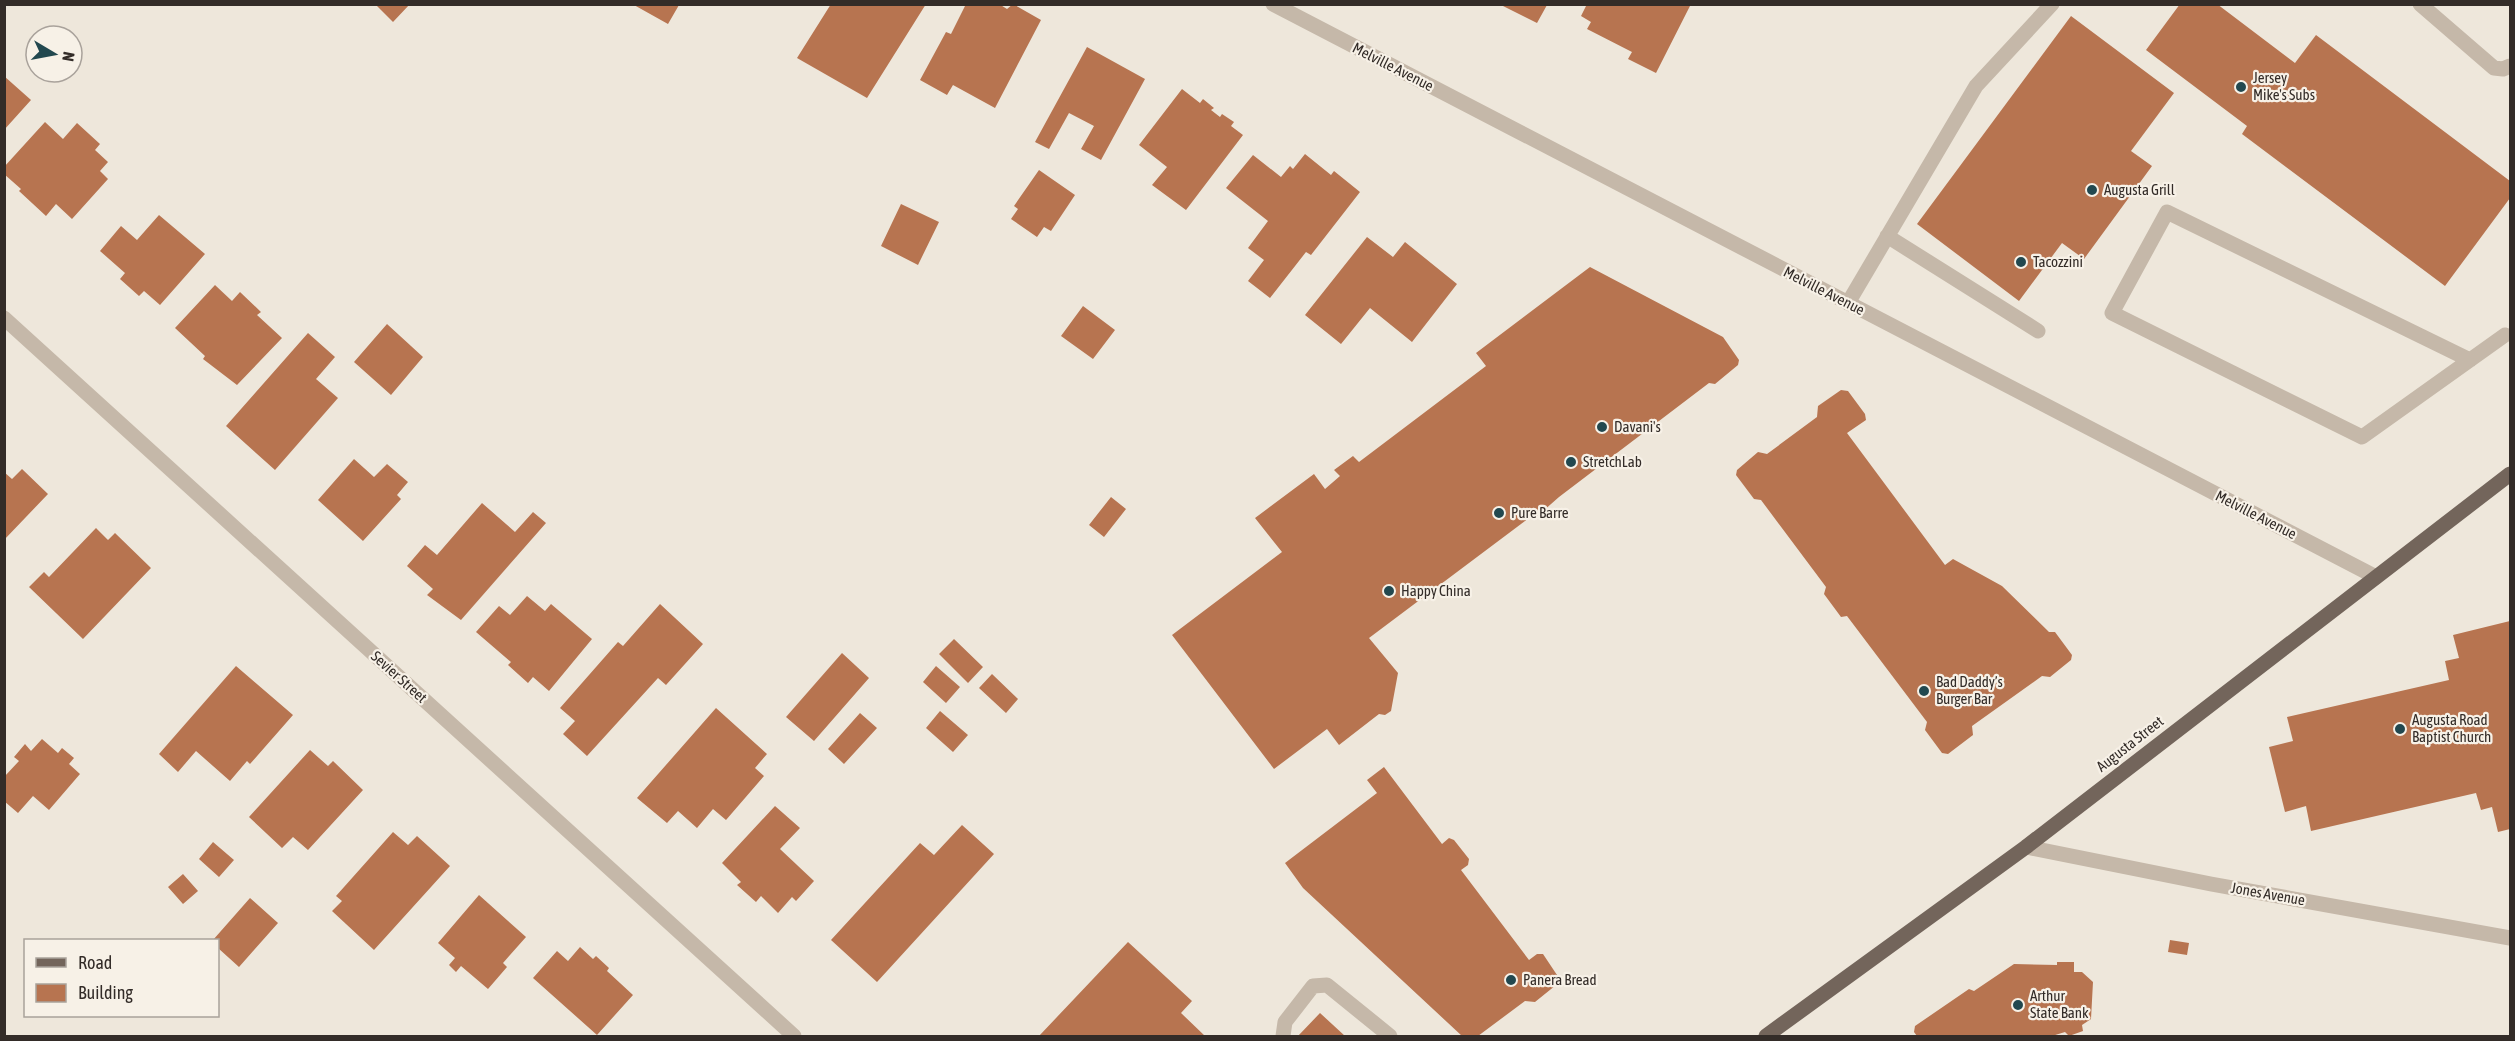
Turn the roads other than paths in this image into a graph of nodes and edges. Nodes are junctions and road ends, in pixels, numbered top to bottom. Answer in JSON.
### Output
{"nodes":[{"id":1,"x":1273,"y":4,"type":"edge"},
{"id":2,"x":2052,"y":4,"type":"edge"},
{"id":3,"x":2420,"y":4,"type":"edge"},
{"id":4,"x":2511,"y":66,"type":"edge"},
{"id":5,"x":1887,"y":236,"type":"junction"},
{"id":6,"x":1848,"y":303,"type":"junction"},
{"id":7,"x":4,"y":318,"type":"edge"},
{"id":8,"x":2038,"y":331,"type":"dead end"},
{"id":9,"x":2509,"y":336,"type":"edge"},
{"id":10,"x":2470,"y":360,"type":"junction"},
{"id":11,"x":2511,"y":474,"type":"edge"},
{"id":12,"x":2376,"y":577,"type":"junction"},
{"id":13,"x":2026,"y":847,"type":"junction"},
{"id":14,"x":2511,"y":938,"type":"edge"},
{"id":15,"x":792,"y":1036,"type":"edge"},
{"id":16,"x":1283,"y":1036,"type":"edge"},
{"id":17,"x":1390,"y":1036,"type":"edge"},
{"id":18,"x":1766,"y":1036,"type":"edge"}],
"edges":[{"from":1,"to":6,"type":"street","name":"Melville Avenue"},
{"from":2,"to":5,"type":"street"},
{"from":3,"to":4,"type":"street"},
{"from":5,"to":6,"type":"street"},
{"from":5,"to":8,"type":"street"},
{"from":6,"to":12,"type":"street","name":"Melville Avenue"},
{"from":7,"to":15,"type":"street","name":"Sevier Street"},
{"from":9,"to":10,"type":"street"},
{"from":10,"to":10,"type":"street"},
{"from":11,"to":12,"type":"main road","name":"Augusta Street"},
{"from":12,"to":13,"type":"main road","name":"Augusta Street"},
{"from":13,"to":14,"type":"street","name":"Jones Avenue"},
{"from":13,"to":18,"type":"main road","name":"Augusta Street"},
{"from":16,"to":17,"type":"street"}]}
